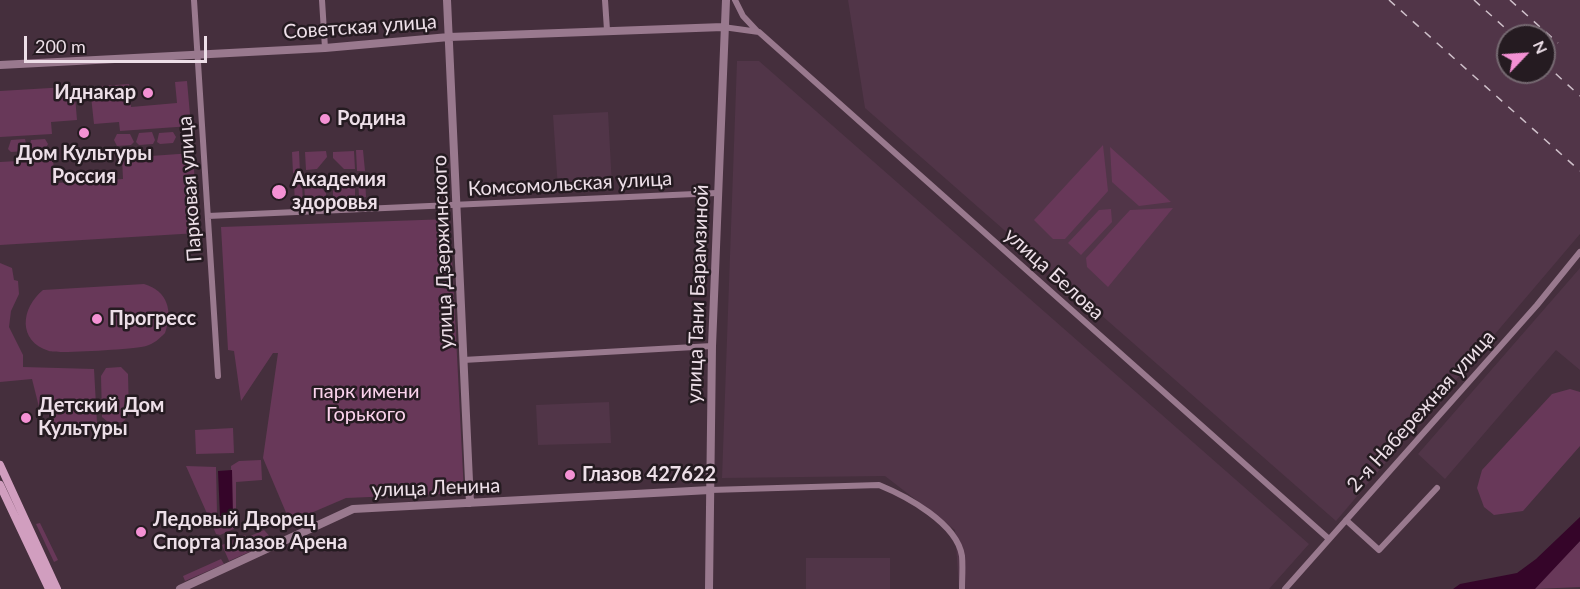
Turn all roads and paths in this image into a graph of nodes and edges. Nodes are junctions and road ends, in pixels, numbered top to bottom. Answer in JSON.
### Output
{"nodes":[{"id":1,"x":194,"y":0,"type":"edge"},
{"id":2,"x":322,"y":0,"type":"edge"},
{"id":3,"x":447,"y":0,"type":"edge"},
{"id":4,"x":605,"y":0,"type":"edge"},
{"id":5,"x":726,"y":0,"type":"edge"},
{"id":6,"x":735,"y":0,"type":"edge"},
{"id":7,"x":723,"y":27,"type":"junction"},
{"id":8,"x":607,"y":30,"type":"junction"},
{"id":9,"x":759,"y":32,"type":"junction"},
{"id":10,"x":449,"y":37,"type":"junction"},
{"id":11,"x":325,"y":48,"type":"junction"},
{"id":12,"x":197,"y":54,"type":"junction"},
{"id":13,"x":0,"y":65,"type":"edge"},
{"id":14,"x":717,"y":193,"type":"junction"},
{"id":15,"x":457,"y":205,"type":"junction"},
{"id":16,"x":208,"y":216,"type":"junction"},
{"id":17,"x":1580,"y":252,"type":"edge"},
{"id":18,"x":712,"y":346,"type":"junction"},
{"id":19,"x":463,"y":360,"type":"junction"},
{"id":20,"x":218,"y":376,"type":"dead end"},
{"id":21,"x":0,"y":465,"type":"edge"},
{"id":22,"x":0,"y":485,"type":"edge"},
{"id":23,"x":1437,"y":488,"type":"dead end"},
{"id":24,"x":710,"y":490,"type":"junction"},
{"id":25,"x":6,"y":500,"type":"edge"},
{"id":26,"x":470,"y":503,"type":"junction"},
{"id":27,"x":1346,"y":520,"type":"junction"},
{"id":28,"x":1329,"y":539,"type":"junction"},
{"id":29,"x":49,"y":589,"type":"edge"},
{"id":30,"x":57,"y":589,"type":"edge"},
{"id":31,"x":180,"y":589,"type":"edge"},
{"id":32,"x":709,"y":589,"type":"edge"},
{"id":33,"x":962,"y":589,"type":"edge"},
{"id":34,"x":1285,"y":589,"type":"edge"}],
"edges":[{"from":1,"to":12,"type":"street","name":"Парковая улица"},
{"from":2,"to":11,"type":"street"},
{"from":3,"to":10,"type":"street","name":"улица Дзержинского"},
{"from":4,"to":8,"type":"street"},
{"from":5,"to":7,"type":"street","name":"улица Тани Барамзиной"},
{"from":6,"to":9,"type":"street","name":"улица Белова"},
{"from":7,"to":8,"type":"street","name":"Советская улица"},
{"from":7,"to":9,"type":"street"},
{"from":7,"to":14,"type":"street","name":"улица Тани Барамзиной"},
{"from":8,"to":10,"type":"street","name":"Советская улица"},
{"from":9,"to":28,"type":"street","name":"улица Белова"},
{"from":10,"to":11,"type":"street","name":"Советская улица"},
{"from":10,"to":15,"type":"street","name":"улица Дзержинского"},
{"from":11,"to":12,"type":"street","name":"Советская улица"},
{"from":12,"to":13,"type":"street","name":"Советская улица"},
{"from":12,"to":16,"type":"street","name":"Парковая улица"},
{"from":14,"to":15,"type":"street","name":"Комсомольская улица"},
{"from":14,"to":18,"type":"street","name":"улица Тани Барамзиной"},
{"from":15,"to":16,"type":"street","name":"Комсомольская улица"},
{"from":15,"to":19,"type":"street","name":"улица Дзержинского"},
{"from":16,"to":20,"type":"street","name":"Парковая улица"},
{"from":17,"to":27,"type":"street","name":"2-я Набережная улица"},
{"from":18,"to":19,"type":"street"},
{"from":18,"to":24,"type":"street","name":"улица Тани Барамзиной"},
{"from":19,"to":26,"type":"street","name":"улица Дзержинского"},
{"from":21,"to":25,"type":"main road"},
{"from":22,"to":25,"type":"main road"},
{"from":23,"to":27,"type":"street"},
{"from":24,"to":26,"type":"street","name":"улица Ленина"},
{"from":24,"to":32,"type":"street","name":"улица Тани Барамзиной"},
{"from":24,"to":33,"type":"street"},
{"from":25,"to":29,"type":"main road"},
{"from":25,"to":30,"type":"main road"},
{"from":26,"to":31,"type":"street","name":"улица Ленина"},
{"from":27,"to":28,"type":"street","name":"2-я Набережная улица"},
{"from":28,"to":34,"type":"street","name":"2-я Набережная улица"}]}
